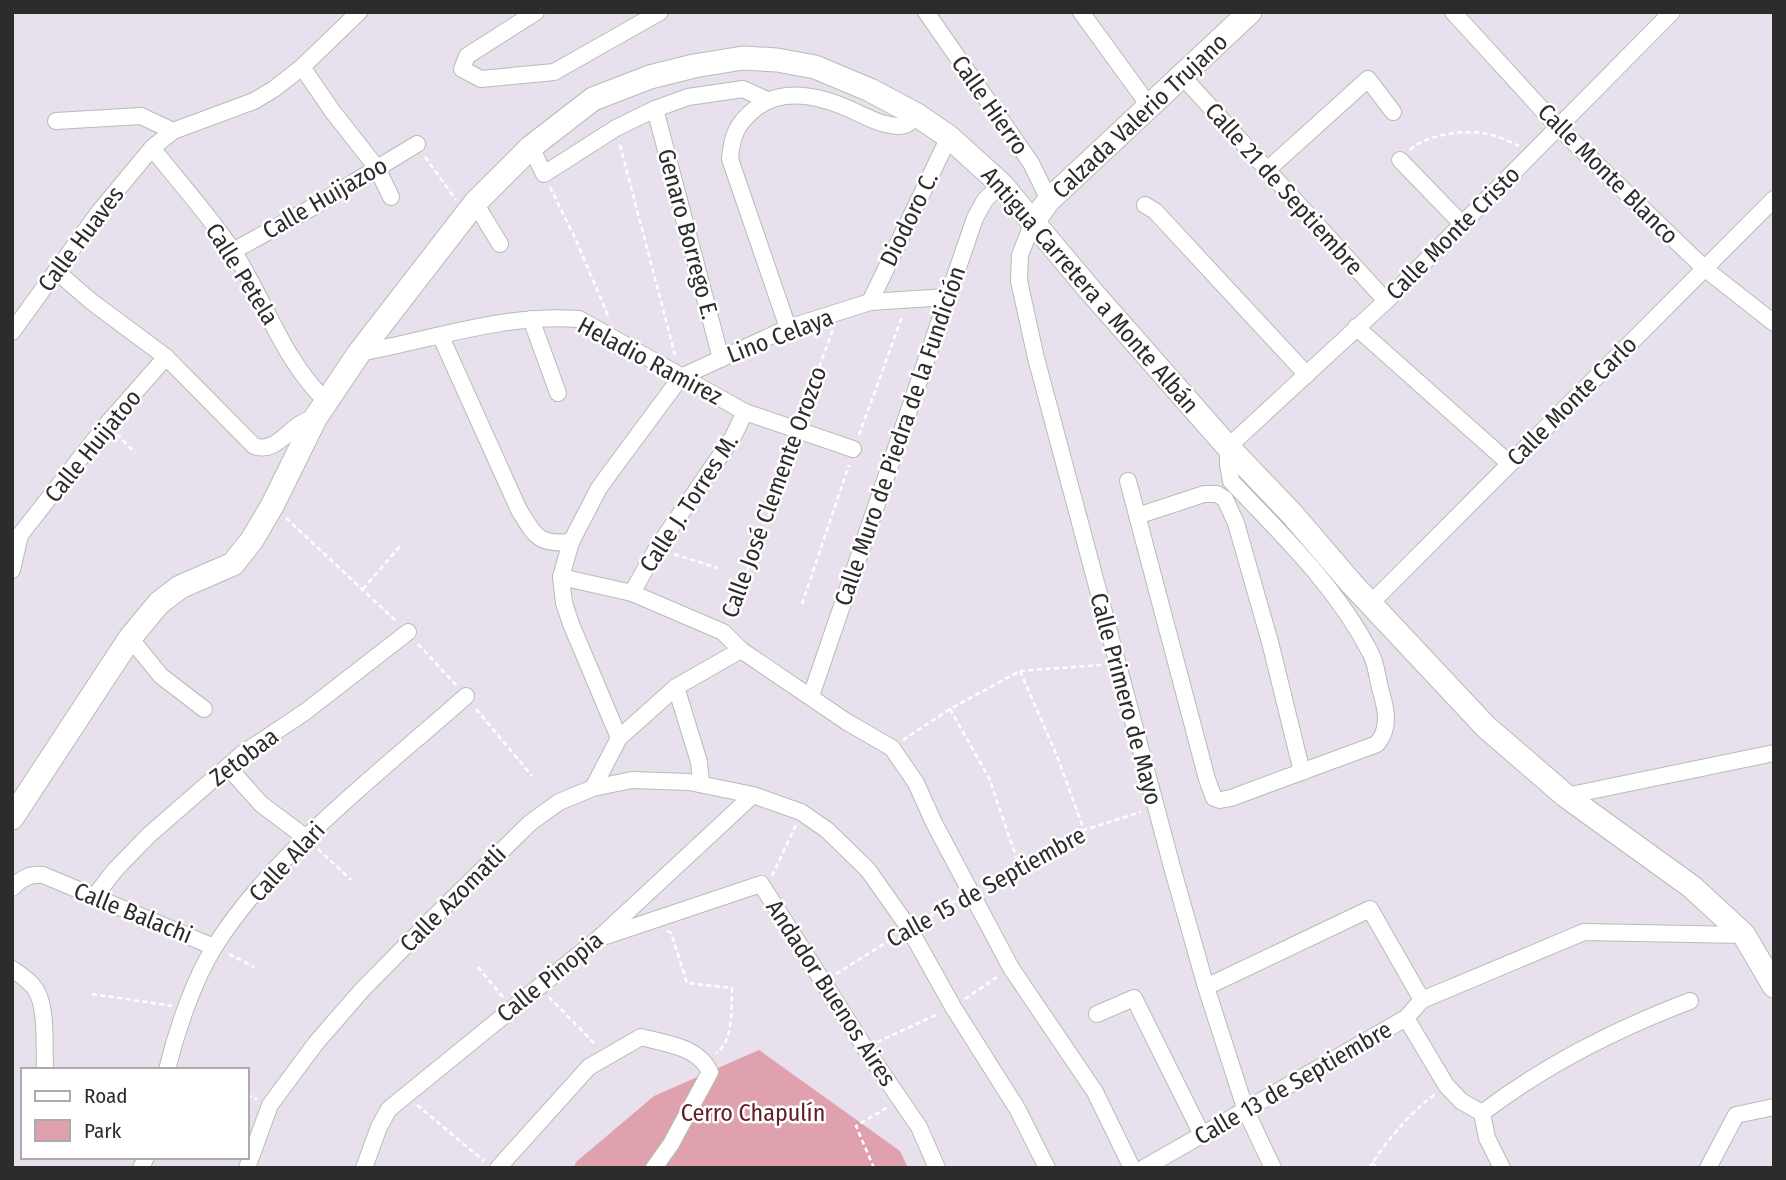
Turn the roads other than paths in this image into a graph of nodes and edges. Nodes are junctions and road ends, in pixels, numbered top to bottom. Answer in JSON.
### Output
{"nodes":[{"id":1,"x":359,"y":12,"type":"edge"},
{"id":2,"x":536,"y":12,"type":"edge"},
{"id":3,"x":660,"y":12,"type":"edge"},
{"id":4,"x":926,"y":12,"type":"edge"},
{"id":5,"x":1081,"y":12,"type":"edge"},
{"id":6,"x":1250,"y":12,"type":"edge"},
{"id":7,"x":1452,"y":12,"type":"edge"},
{"id":8,"x":1672,"y":12,"type":"edge"},
{"id":9,"x":302,"y":67,"type":"junction"},
{"id":10,"x":1183,"y":77,"type":"junction"},
{"id":11,"x":767,"y":100,"type":"junction"},
{"id":12,"x":1150,"y":107,"type":"junction"},
{"id":13,"x":655,"y":109,"type":"junction"},
{"id":14,"x":1393,"y":112,"type":"dead end"},
{"id":15,"x":917,"y":115,"type":"junction"},
{"id":16,"x":56,"y":121,"type":"dead end"},
{"id":17,"x":1558,"y":127,"type":"junction"},
{"id":18,"x":173,"y":131,"type":"junction"},
{"id":19,"x":949,"y":136,"type":"junction"},
{"id":20,"x":417,"y":144,"type":"road end"},
{"id":21,"x":531,"y":147,"type":"junction"},
{"id":22,"x":152,"y":148,"type":"junction"},
{"id":23,"x":1400,"y":160,"type":"road end"},
{"id":24,"x":377,"y":168,"type":"junction"},
{"id":25,"x":1266,"y":171,"type":"junction"},
{"id":26,"x":1002,"y":184,"type":"junction"},
{"id":27,"x":391,"y":197,"type":"dead end"},
{"id":28,"x":1774,"y":199,"type":"edge"},
{"id":29,"x":1049,"y":200,"type":"junction"},
{"id":30,"x":1150,"y":208,"type":"dead end"},
{"id":31,"x":470,"y":209,"type":"junction"},
{"id":32,"x":1033,"y":222,"type":"junction"},
{"id":33,"x":1461,"y":223,"type":"junction"},
{"id":34,"x":500,"y":244,"type":"dead end"},
{"id":35,"x":233,"y":251,"type":"junction"},
{"id":36,"x":1704,"y":268,"type":"junction"},
{"id":37,"x":56,"y":271,"type":"junction"},
{"id":38,"x":947,"y":297,"type":"junction"},
{"id":39,"x":1386,"y":301,"type":"junction"},
{"id":40,"x":870,"y":302,"type":"junction"},
{"id":41,"x":531,"y":319,"type":"junction"},
{"id":42,"x":1774,"y":323,"type":"edge"},
{"id":43,"x":1356,"y":327,"type":"junction"},
{"id":44,"x":788,"y":328,"type":"junction"},
{"id":45,"x":12,"y":332,"type":"edge"},
{"id":46,"x":441,"y":337,"type":"junction"},
{"id":47,"x":359,"y":353,"type":"junction"},
{"id":48,"x":166,"y":357,"type":"junction"},
{"id":49,"x":721,"y":359,"type":"junction"},
{"id":50,"x":1307,"y":375,"type":"junction"},
{"id":51,"x":681,"y":377,"type":"junction"},
{"id":52,"x":558,"y":393,"type":"dead end"},
{"id":53,"x":322,"y":410,"type":"junction"},
{"id":54,"x":745,"y":412,"type":"junction"},
{"id":55,"x":1228,"y":447,"type":"junction"},
{"id":56,"x":853,"y":449,"type":"dead end"},
{"id":57,"x":1510,"y":464,"type":"junction"},
{"id":58,"x":1128,"y":481,"type":"dead end"},
{"id":59,"x":1137,"y":516,"type":"junction"},
{"id":60,"x":16,"y":533,"type":"edge"},
{"id":61,"x":571,"y":541,"type":"junction"},
{"id":62,"x":12,"y":570,"type":"edge"},
{"id":63,"x":561,"y":577,"type":"junction"},
{"id":64,"x":632,"y":593,"type":"junction"},
{"id":65,"x":1370,"y":604,"type":"junction"},
{"id":66,"x":408,"y":632,"type":"road end"},
{"id":67,"x":130,"y":638,"type":"junction"},
{"id":68,"x":741,"y":650,"type":"junction"},
{"id":69,"x":676,"y":687,"type":"junction"},
{"id":70,"x":466,"y":696,"type":"dead end"},
{"id":71,"x":811,"y":696,"type":"junction"},
{"id":72,"x":204,"y":709,"type":"dead end"},
{"id":73,"x":619,"y":738,"type":"junction"},
{"id":74,"x":1774,"y":753,"type":"edge"},
{"id":75,"x":228,"y":767,"type":"junction"},
{"id":76,"x":1302,"y":772,"type":"junction"},
{"id":77,"x":701,"y":783,"type":"junction"},
{"id":78,"x":593,"y":789,"type":"junction"},
{"id":79,"x":753,"y":795,"type":"junction"},
{"id":80,"x":1566,"y":796,"type":"junction"},
{"id":81,"x":12,"y":818,"type":"edge"},
{"id":82,"x":305,"y":837,"type":"junction"},
{"id":83,"x":12,"y":888,"type":"edge"},
{"id":84,"x":94,"y":897,"type":"junction"},
{"id":85,"x":638,"y":903,"type":"junction"},
{"id":86,"x":649,"y":922,"type":"junction"},
{"id":87,"x":1744,"y":935,"type":"junction"},
{"id":88,"x":598,"y":939,"type":"junction"},
{"id":89,"x":214,"y":947,"type":"junction"},
{"id":90,"x":12,"y":969,"type":"edge"},
{"id":91,"x":1774,"y":986,"type":"edge"},
{"id":92,"x":1206,"y":987,"type":"junction"},
{"id":93,"x":1422,"y":1000,"type":"junction"},
{"id":94,"x":1690,"y":1001,"type":"dead end"},
{"id":95,"x":1097,"y":1014,"type":"dead end"},
{"id":96,"x":1406,"y":1018,"type":"junction"},
{"id":97,"x":45,"y":1068,"type":"edge"},
{"id":98,"x":168,"y":1068,"type":"edge"},
{"id":99,"x":1774,"y":1107,"type":"edge"},
{"id":100,"x":1246,"y":1111,"type":"junction"},
{"id":101,"x":1482,"y":1113,"type":"junction"},
{"id":102,"x":1202,"y":1135,"type":"junction"},
{"id":103,"x":247,"y":1168,"type":"edge"},
{"id":104,"x":364,"y":1168,"type":"edge"},
{"id":105,"x":498,"y":1168,"type":"edge"},
{"id":106,"x":654,"y":1168,"type":"edge"},
{"id":107,"x":937,"y":1168,"type":"edge"},
{"id":108,"x":1046,"y":1168,"type":"edge"},
{"id":109,"x":1132,"y":1168,"type":"edge"},
{"id":110,"x":1144,"y":1168,"type":"edge"},
{"id":111,"x":1273,"y":1168,"type":"edge"},
{"id":112,"x":1502,"y":1168,"type":"edge"},
{"id":113,"x":1708,"y":1168,"type":"edge"}],
"edges":[{"from":1,"to":9,"type":"street","name":"Calle Huaves"},
{"from":2,"to":3,"type":"street"},
{"from":4,"to":29,"type":"street","name":"Calle Hierro"},
{"from":5,"to":12,"type":"street"},
{"from":6,"to":10,"type":"street","name":"Calzada Valerio Trujano"},
{"from":7,"to":17,"type":"street","name":"Calle Monte Blanco"},
{"from":8,"to":17,"type":"street","name":"Calle Monte Cristo"},
{"from":9,"to":18,"type":"street","name":"Calle Huaves"},
{"from":9,"to":24,"type":"street"},
{"from":10,"to":12,"type":"street","name":"Calzada Valerio Trujano"},
{"from":10,"to":25,"type":"street","name":"Calle 21 de Septiembre"},
{"from":11,"to":13,"type":"street"},
{"from":11,"to":15,"type":"street"},
{"from":11,"to":44,"type":"street"},
{"from":12,"to":29,"type":"street","name":"Calzada Valerio Trujano"},
{"from":13,"to":21,"type":"street"},
{"from":13,"to":49,"type":"street","name":"Genaro Borrego E."},
{"from":14,"to":25,"type":"street"},
{"from":15,"to":19,"type":"street","name":"Antigua Carretera a Monte Albán"},
{"from":15,"to":21,"type":"street","name":"Antigua Carretera a Monte Albán"},
{"from":16,"to":18,"type":"street"},
{"from":17,"to":33,"type":"street","name":"Calle Monte Cristo"},
{"from":17,"to":36,"type":"street","name":"Calle Monte Blanco"},
{"from":18,"to":22,"type":"street","name":"Calle Huaves"},
{"from":19,"to":26,"type":"street","name":"Antigua Carretera a Monte Albán"},
{"from":19,"to":40,"type":"street","name":"Diodoro C."},
{"from":20,"to":24,"type":"street","name":"Calle Huijazoo"},
{"from":21,"to":31,"type":"street","name":"Antigua Carretera a Monte Albán"},
{"from":22,"to":35,"type":"street","name":"Calle Petela"},
{"from":22,"to":37,"type":"street","name":"Calle Huaves"},
{"from":23,"to":33,"type":"street"},
{"from":24,"to":27,"type":"street"},
{"from":24,"to":35,"type":"street","name":"Calle Huijazoo"},
{"from":25,"to":39,"type":"street","name":"Calle 21 de Septiembre"},
{"from":26,"to":32,"type":"street","name":"Antigua Carretera a Monte Albán"},
{"from":26,"to":38,"type":"street","name":"Calle Muro de Piedra de la Fundición"},
{"from":28,"to":36,"type":"street","name":"Calle Monte Carlo"},
{"from":29,"to":32,"type":"street","name":"Calzada Valerio Trujano"},
{"from":30,"to":50,"type":"street"},
{"from":31,"to":34,"type":"street"},
{"from":31,"to":47,"type":"street","name":"Antigua Carretera a Monte Albán"},
{"from":32,"to":55,"type":"street","name":"Antigua Carretera a Monte Albán"},
{"from":32,"to":92,"type":"street","name":"Calle Primero de Mayo"},
{"from":33,"to":39,"type":"street","name":"Calle Monte Cristo"},
{"from":35,"to":53,"type":"street","name":"Calle Petela"},
{"from":36,"to":42,"type":"street","name":"Calle Monte Blanco"},
{"from":36,"to":57,"type":"street","name":"Calle Monte Carlo"},
{"from":37,"to":45,"type":"street","name":"Calle Huaves"},
{"from":37,"to":48,"type":"street"},
{"from":38,"to":40,"type":"street","name":"Lino Celaya"},
{"from":38,"to":71,"type":"street","name":"Calle Muro de Piedra de la Fundición"},
{"from":39,"to":43,"type":"street","name":"Calle Monte Cristo"},
{"from":40,"to":44,"type":"street","name":"Lino Celaya"},
{"from":41,"to":46,"type":"street","name":"Heladio Ramirez"},
{"from":41,"to":51,"type":"street","name":"Heladio Ramirez"},
{"from":41,"to":52,"type":"street"},
{"from":43,"to":50,"type":"street","name":"Calle Monte Cristo"},
{"from":43,"to":57,"type":"street"},
{"from":44,"to":49,"type":"street","name":"Lino Celaya"},
{"from":46,"to":47,"type":"street","name":"Heladio Ramirez"},
{"from":46,"to":61,"type":"street"},
{"from":47,"to":53,"type":"street","name":"Antigua Carretera a Monte Albán"},
{"from":48,"to":53,"type":"street"},
{"from":48,"to":60,"type":"street","name":"Calle Huijatoo"},
{"from":49,"to":51,"type":"street","name":"Lino Celaya"},
{"from":50,"to":55,"type":"street","name":"Calle Monte Cristo"},
{"from":51,"to":54,"type":"street","name":"Heladio Ramirez"},
{"from":51,"to":61,"type":"street","name":"Lino Celaya"},
{"from":53,"to":67,"type":"street","name":"Antigua Carretera a Monte Albán"},
{"from":54,"to":56,"type":"street","name":"Heladio Ramirez"},
{"from":54,"to":64,"type":"street","name":"Calle J. Torres M."},
{"from":55,"to":65,"type":"street","name":"Antigua Carretera a Monte Albán"},
{"from":55,"to":76,"type":"street"},
{"from":57,"to":65,"type":"street","name":"Calle Monte Carlo"},
{"from":58,"to":59,"type":"street"},
{"from":59,"to":76,"type":"street"},
{"from":59,"to":76,"type":"street"},
{"from":60,"to":62,"type":"street","name":"Calle Huijatoo"},
{"from":61,"to":63,"type":"street","name":"Lino Celaya"},
{"from":63,"to":64,"type":"street"},
{"from":63,"to":73,"type":"street"},
{"from":64,"to":68,"type":"street"},
{"from":65,"to":80,"type":"street","name":"Antigua Carretera a Monte Albán"},
{"from":66,"to":75,"type":"street","name":"Zetobaa"},
{"from":67,"to":72,"type":"street"},
{"from":67,"to":81,"type":"street","name":"Antigua Carretera a Monte Albán"},
{"from":68,"to":69,"type":"street"},
{"from":68,"to":71,"type":"street"},
{"from":69,"to":73,"type":"street"},
{"from":69,"to":77,"type":"street"},
{"from":70,"to":82,"type":"street","name":"Calle Alari"},
{"from":71,"to":109,"type":"street"},
{"from":73,"to":78,"type":"street"},
{"from":74,"to":80,"type":"street"},
{"from":75,"to":82,"type":"street"},
{"from":75,"to":84,"type":"street","name":"Zetobaa"},
{"from":77,"to":78,"type":"street","name":"Calle Azomatli"},
{"from":77,"to":79,"type":"street","name":"Calle Azomatli"},
{"from":78,"to":103,"type":"street","name":"Calle Azomatli"},
{"from":79,"to":85,"type":"street","name":"Calle Pinopia"},
{"from":79,"to":108,"type":"street","name":"Calle Azomatli"},
{"from":80,"to":87,"type":"street","name":"Antigua Carretera a Monte Albán"},
{"from":82,"to":89,"type":"street","name":"Calle Alari"},
{"from":83,"to":84,"type":"street","name":"Calle Balachi"},
{"from":84,"to":89,"type":"street","name":"Calle Balachi"},
{"from":85,"to":86,"type":"street"},
{"from":85,"to":88,"type":"street","name":"Calle Pinopia"},
{"from":86,"to":88,"type":"street","name":"Andador Buenos Aires"},
{"from":86,"to":107,"type":"street","name":"Andador Buenos Aires"},
{"from":87,"to":91,"type":"street","name":"Antigua Carretera a Monte Albán"},
{"from":87,"to":93,"type":"street"},
{"from":88,"to":104,"type":"street","name":"Calle Pinopia"},
{"from":89,"to":98,"type":"street","name":"Calle Alari"},
{"from":90,"to":97,"type":"street"},
{"from":92,"to":93,"type":"street"},
{"from":92,"to":100,"type":"street","name":"Calle Primero de Mayo"},
{"from":93,"to":96,"type":"street","name":"Calle 13 de Septiembre"},
{"from":94,"to":101,"type":"street"},
{"from":95,"to":102,"type":"street"},
{"from":96,"to":100,"type":"street","name":"Calle 13 de Septiembre"},
{"from":96,"to":101,"type":"street"},
{"from":99,"to":113,"type":"street"},
{"from":100,"to":102,"type":"street","name":"Calle 13 de Septiembre"},
{"from":100,"to":111,"type":"street","name":"Calle Primero de Mayo"},
{"from":101,"to":112,"type":"street"},
{"from":102,"to":110,"type":"street","name":"Calle 13 de Septiembre"},
{"from":105,"to":106,"type":"street"}]}
